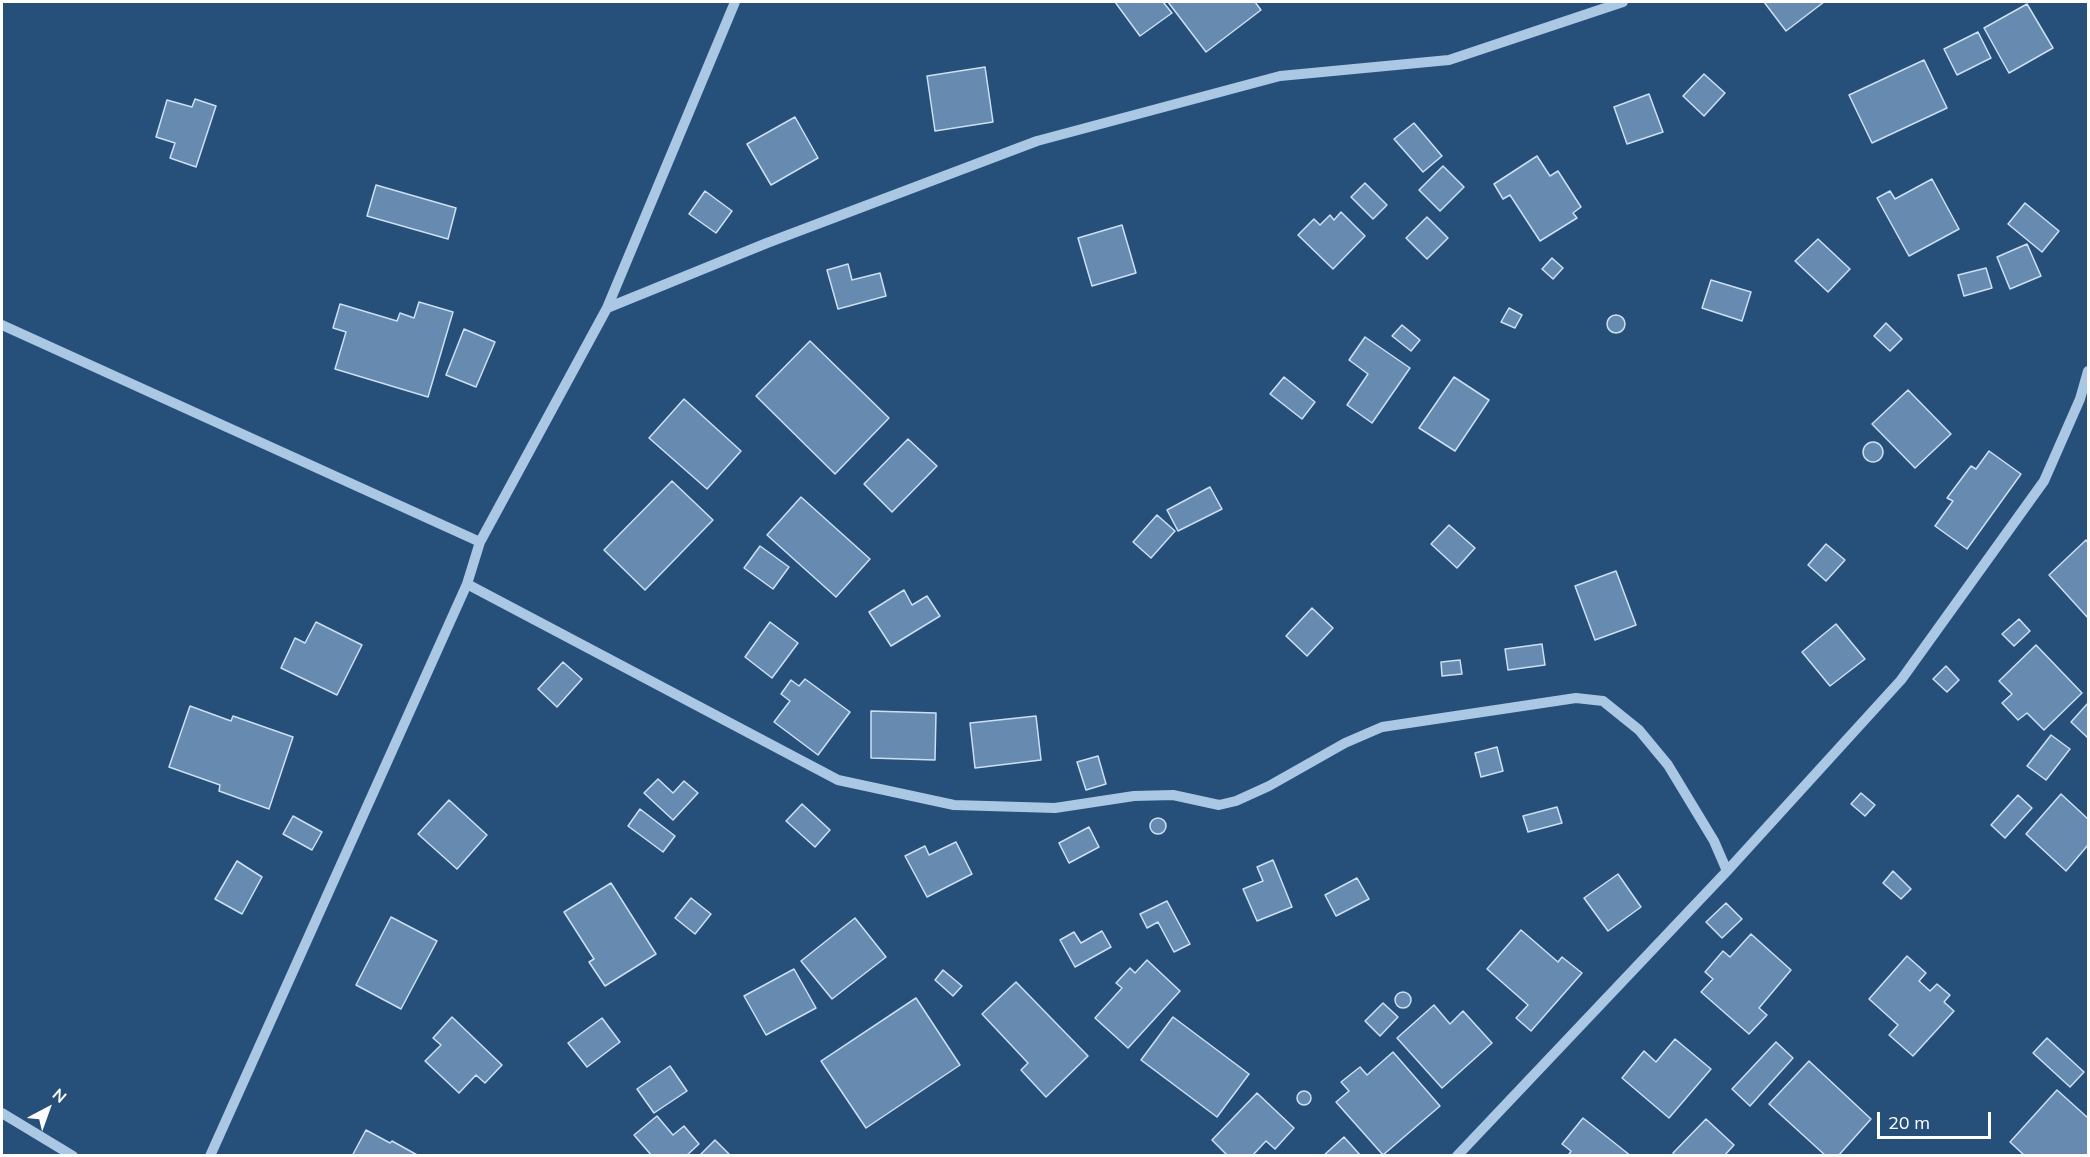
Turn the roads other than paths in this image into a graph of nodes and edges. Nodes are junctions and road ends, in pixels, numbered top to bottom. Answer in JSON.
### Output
{"nodes":[{"id":1,"x":735,"y":2,"type":"edge"},
{"id":2,"x":1623,"y":2,"type":"edge"},
{"id":3,"x":608,"y":308,"type":"junction"},
{"id":4,"x":2,"y":325,"type":"edge"},
{"id":5,"x":2088,"y":371,"type":"edge"},
{"id":6,"x":480,"y":543,"type":"junction"},
{"id":7,"x":467,"y":584,"type":"junction"},
{"id":8,"x":1727,"y":871,"type":"junction"},
{"id":9,"x":2,"y":1113,"type":"edge"},
{"id":10,"x":73,"y":1155,"type":"edge"},
{"id":11,"x":210,"y":1155,"type":"edge"},
{"id":12,"x":1457,"y":1155,"type":"edge"}],
"edges":[{"from":1,"to":3,"type":"street"},
{"from":2,"to":3,"type":"street"},
{"from":3,"to":6,"type":"street"},
{"from":4,"to":6,"type":"street"},
{"from":5,"to":8,"type":"street"},
{"from":6,"to":7,"type":"street"},
{"from":7,"to":8,"type":"street"},
{"from":7,"to":11,"type":"street"},
{"from":8,"to":12,"type":"street"},
{"from":9,"to":10,"type":"street"}]}
